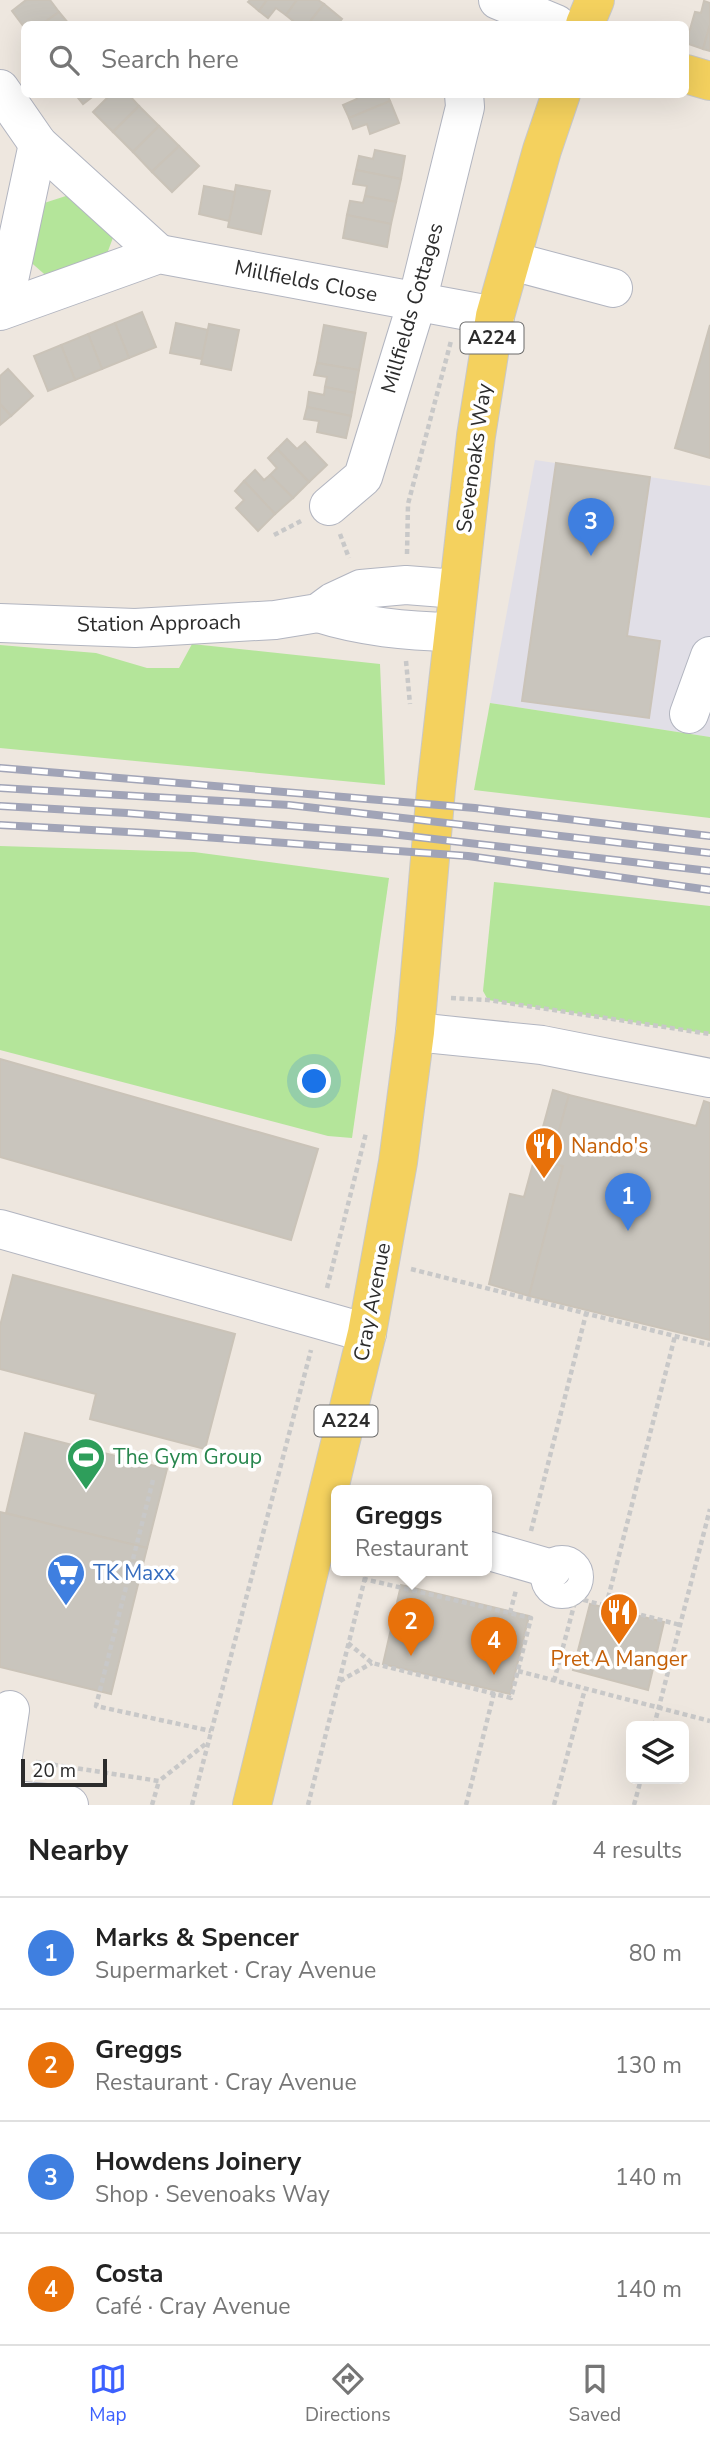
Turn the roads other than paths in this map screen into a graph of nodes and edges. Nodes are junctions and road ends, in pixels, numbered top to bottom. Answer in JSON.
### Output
{"nodes":[{"id":1,"x":498,"y":0,"type":"edge"},
{"id":2,"x":595,"y":0,"type":"edge"},
{"id":3,"x":549,"y":21,"type":"edge"},
{"id":4,"x":586,"y":21,"type":"edge"},
{"id":5,"x":689,"y":75,"type":"edge"},
{"id":6,"x":710,"y":81,"type":"edge"},
{"id":7,"x":0,"y":89,"type":"edge"},
{"id":8,"x":464,"y":98,"type":"edge"},
{"id":9,"x":560,"y":98,"type":"edge"},
{"id":10,"x":38,"y":144,"type":"junction"},
{"id":11,"x":159,"y":254,"type":"junction"},
{"id":12,"x":512,"y":261,"type":"junction"},
{"id":13,"x":613,"y":288,"type":"dead end"},
{"id":14,"x":417,"y":302,"type":"junction"},
{"id":15,"x":2,"y":310,"type":"edge"},
{"id":16,"x":495,"y":316,"type":"junction"},
{"id":17,"x":329,"y":506,"type":"road end"},
{"id":18,"x":457,"y":589,"type":"junction"},
{"id":19,"x":318,"y":613,"type":"junction"},
{"id":20,"x":0,"y":623,"type":"edge"},
{"id":21,"x":453,"y":632,"type":"junction"},
{"id":22,"x":710,"y":656,"type":"edge"},
{"id":23,"x":690,"y":714,"type":"dead end"},
{"id":24,"x":436,"y":789,"type":"joint"},
{"id":25,"x":415,"y":1032,"type":"junction"},
{"id":26,"x":710,"y":1078,"type":"edge"},
{"id":27,"x":0,"y":1229,"type":"edge"},
{"id":28,"x":368,"y":1333,"type":"junction"},
{"id":29,"x":336,"y":1485,"type":"edge"},
{"id":30,"x":331,"y":1507,"type":"edge"},
{"id":31,"x":492,"y":1552,"type":"edge"},
{"id":32,"x":538,"y":1565,"type":"road end"},
{"id":33,"x":10,"y":1710,"type":"dead end"},
{"id":34,"x":1,"y":1799,"type":"edge"},
{"id":35,"x":69,"y":1805,"type":"edge"},
{"id":36,"x":252,"y":1805,"type":"edge"}],
"edges":[{"from":1,"to":3,"type":"street"},
{"from":2,"to":4,"type":"main road"},
{"from":5,"to":6,"type":"main road"},
{"from":7,"to":10,"type":"street"},
{"from":8,"to":14,"type":"street","name":"Millfields Cottages"},
{"from":9,"to":12,"type":"main road","name":"Sevenoaks Way","number":"A224"},
{"from":10,"to":11,"type":"street"},
{"from":10,"to":15,"type":"street","name":"Millfields Close"},
{"from":11,"to":14,"type":"street","name":"Millfields Close"},
{"from":11,"to":15,"type":"street","name":"Millfields Close"},
{"from":12,"to":13,"type":"street"},
{"from":12,"to":16,"type":"main road","name":"Sevenoaks Way","number":"A224"},
{"from":14,"to":16,"type":"street","name":"Millfields Close"},
{"from":14,"to":17,"type":"street","name":"Millfields Cottages"},
{"from":16,"to":18,"type":"main road","name":"Sevenoaks Way","number":"A224"},
{"from":18,"to":19,"type":"street","name":"Station Approach"},
{"from":18,"to":21,"type":"main road","name":"Sevenoaks Way","number":"A224"},
{"from":19,"to":20,"type":"street","name":"Station Approach"},
{"from":19,"to":21,"type":"street","name":"Station Approach"},
{"from":21,"to":24,"type":"main road","name":"Sevenoaks Way","number":"A224"},
{"from":22,"to":23,"type":"street"},
{"from":24,"to":25,"type":"main road","name":"Cray Avenue","number":"A224"},
{"from":25,"to":26,"type":"street"},
{"from":25,"to":28,"type":"main road","name":"Cray Avenue","number":"A224"},
{"from":27,"to":28,"type":"street"},
{"from":28,"to":29,"type":"main road","name":"Cray Avenue","number":"A224"},
{"from":30,"to":36,"type":"main road","name":"Cray Avenue","number":"A224"},
{"from":31,"to":32,"type":"street"},
{"from":33,"to":34,"type":"street"},
{"from":34,"to":35,"type":"street"}]}
